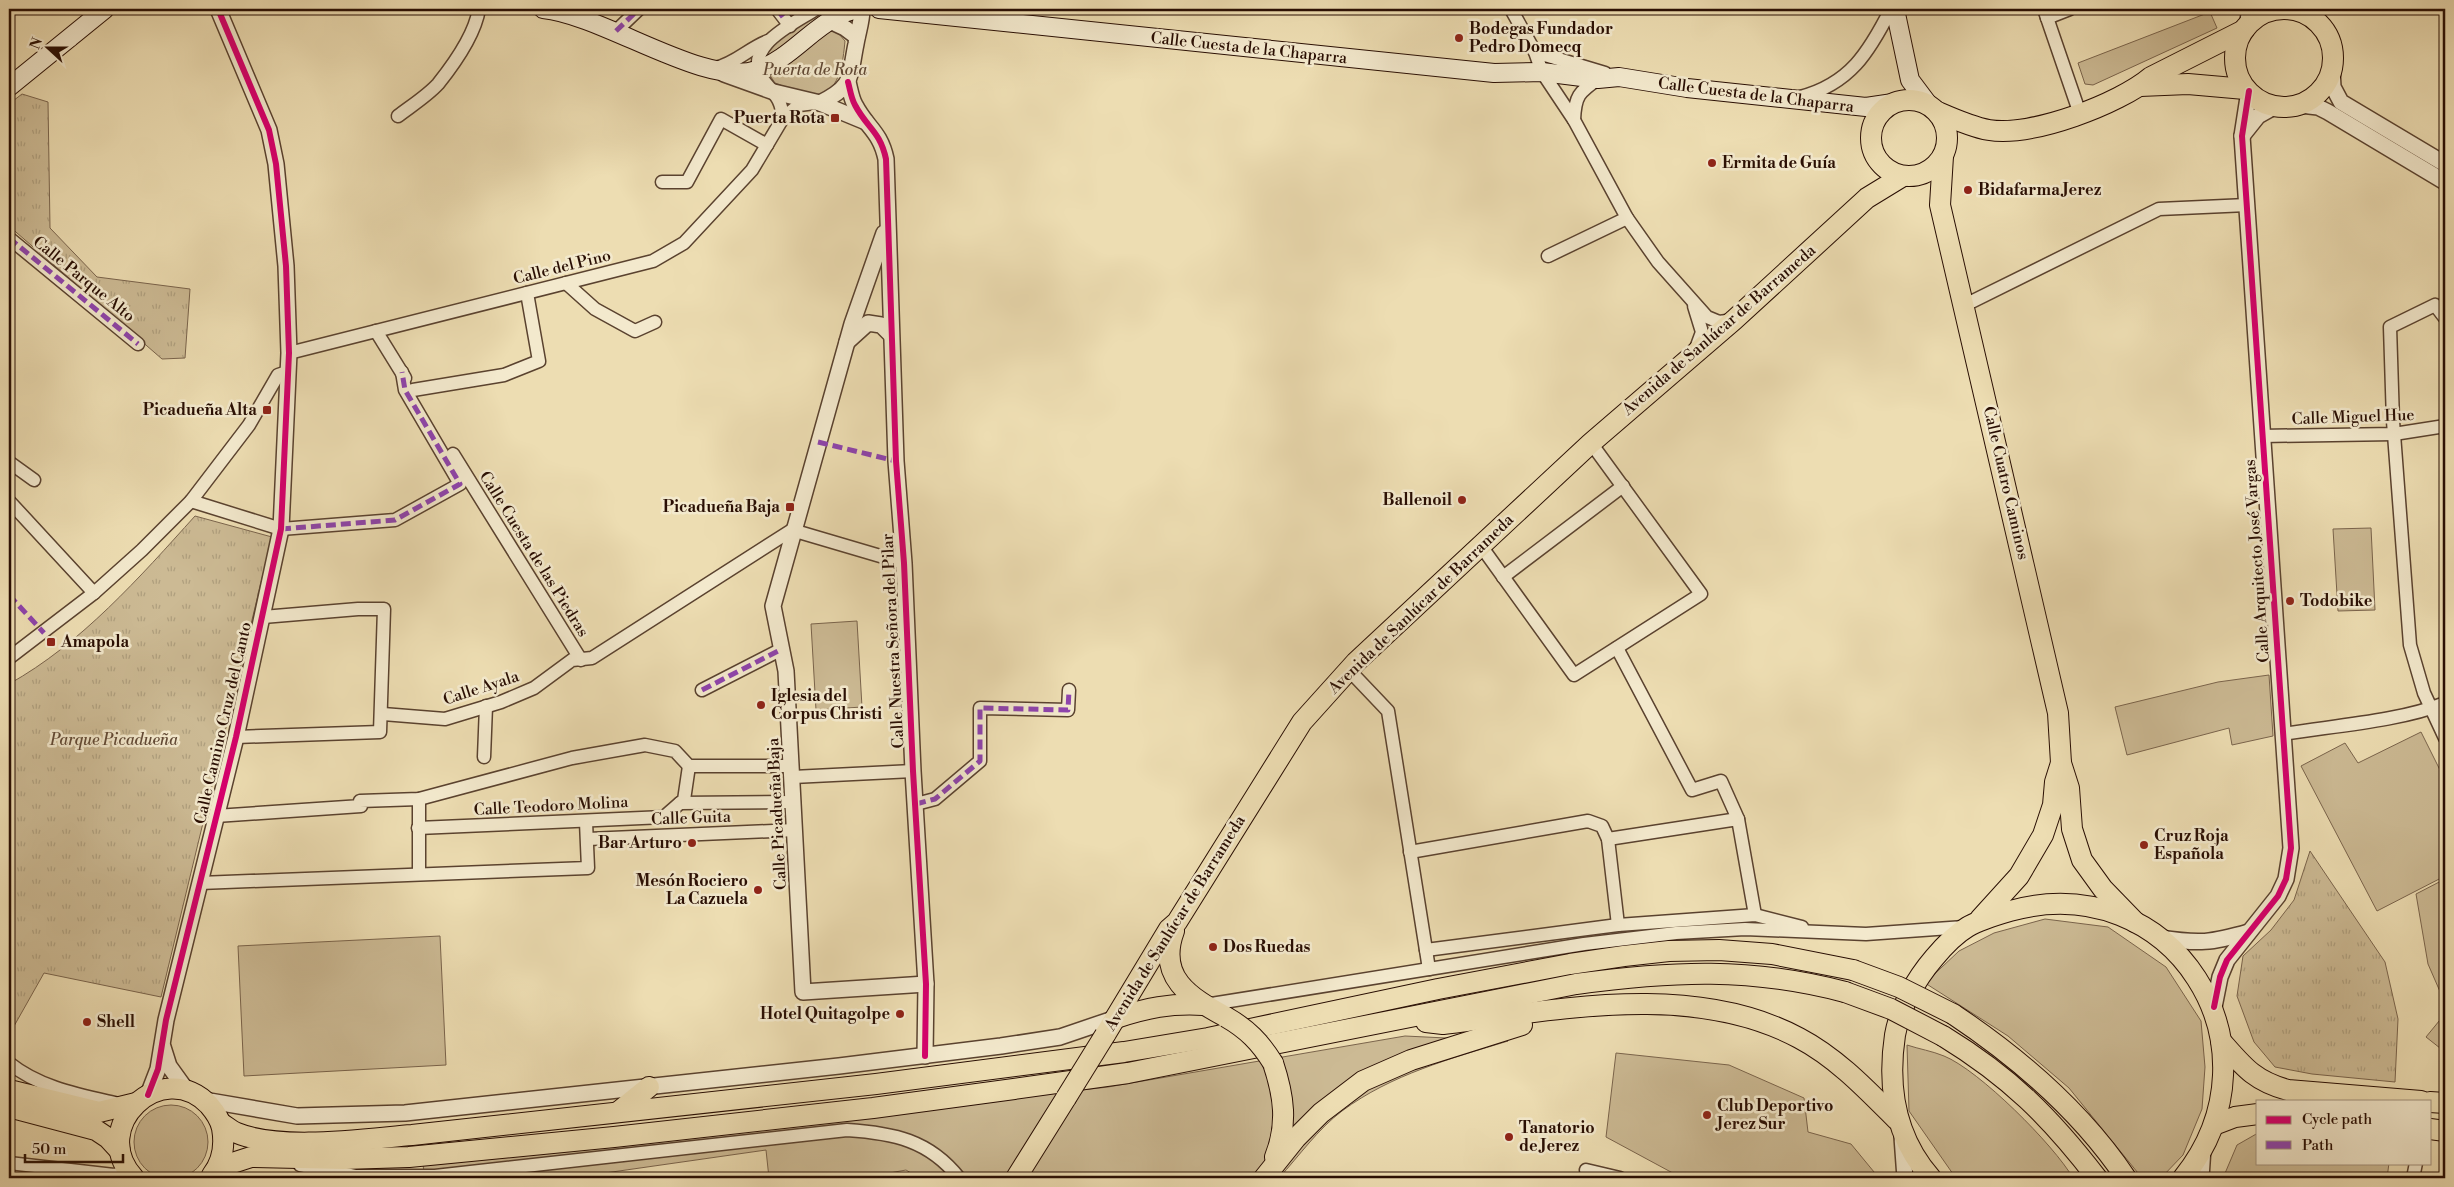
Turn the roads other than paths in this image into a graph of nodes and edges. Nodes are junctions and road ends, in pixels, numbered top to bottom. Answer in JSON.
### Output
{"nodes":[{"id":1,"x":105,"y":9,"type":"edge"},
{"id":2,"x":218,"y":9,"type":"edge"},
{"id":3,"x":479,"y":9,"type":"edge"},
{"id":4,"x":543,"y":9,"type":"edge"},
{"id":5,"x":640,"y":9,"type":"edge"},
{"id":6,"x":776,"y":9,"type":"edge"},
{"id":7,"x":816,"y":9,"type":"edge"},
{"id":8,"x":858,"y":9,"type":"edge"},
{"id":9,"x":862,"y":9,"type":"edge"},
{"id":10,"x":879,"y":9,"type":"edge"},
{"id":11,"x":1511,"y":9,"type":"edge"},
{"id":12,"x":1893,"y":9,"type":"edge"},
{"id":13,"x":2070,"y":9,"type":"edge"},
{"id":14,"x":2274,"y":9,"type":"edge"},
{"id":15,"x":2046,"y":13,"type":"edge"},
{"id":16,"x":2325,"y":18,"type":"edge"},
{"id":17,"x":830,"y":21,"type":"junction"},
{"id":18,"x":2247,"y":22,"type":"edge"},
{"id":19,"x":790,"y":26,"type":"junction"},
{"id":20,"x":616,"y":31,"type":"junction"},
{"id":21,"x":857,"y":37,"type":"junction"},
{"id":22,"x":770,"y":40,"type":"junction"},
{"id":23,"x":1535,"y":52,"type":"junction"},
{"id":24,"x":2332,"y":69,"type":"junction"},
{"id":25,"x":758,"y":70,"type":"junction"},
{"id":26,"x":715,"y":71,"type":"junction"},
{"id":27,"x":1542,"y":72,"type":"junction"},
{"id":28,"x":1619,"y":77,"type":"junction"},
{"id":29,"x":1598,"y":79,"type":"junction"},
{"id":30,"x":1910,"y":80,"type":"junction"},
{"id":31,"x":848,"y":82,"type":"junction"},
{"id":32,"x":2140,"y":86,"type":"junction"},
{"id":33,"x":9,"y":87,"type":"edge"},
{"id":34,"x":2247,"y":90,"type":"junction"},
{"id":35,"x":774,"y":92,"type":"junction"},
{"id":36,"x":1788,"y":100,"type":"junction"},
{"id":37,"x":1897,"y":102,"type":"junction"},
{"id":38,"x":820,"y":103,"type":"junction"},
{"id":39,"x":2300,"y":105,"type":"junction"},
{"id":40,"x":2274,"y":107,"type":"junction"},
{"id":41,"x":1933,"y":108,"type":"junction"},
{"id":42,"x":2080,"y":114,"type":"junction"},
{"id":43,"x":398,"y":116,"type":"dead end"},
{"id":44,"x":783,"y":118,"type":"junction"},
{"id":45,"x":1574,"y":120,"type":"junction"},
{"id":46,"x":866,"y":122,"type":"junction"},
{"id":47,"x":1990,"y":130,"type":"junction"},
{"id":48,"x":2242,"y":136,"type":"junction"},
{"id":49,"x":767,"y":146,"type":"junction"},
{"id":50,"x":1945,"y":150,"type":"junction"},
{"id":51,"x":2445,"y":164,"type":"edge"},
{"id":52,"x":1910,"y":176,"type":"junction"},
{"id":53,"x":662,"y":182,"type":"dead end"},
{"id":54,"x":2445,"y":182,"type":"edge"},
{"id":55,"x":1940,"y":205,"type":"junction"},
{"id":56,"x":2247,"y":205,"type":"junction"},
{"id":57,"x":1627,"y":218,"type":"junction"},
{"id":58,"x":888,"y":225,"type":"junction"},
{"id":59,"x":9,"y":238,"type":"edge"},
{"id":60,"x":1548,"y":256,"type":"dead end"},
{"id":61,"x":566,"y":283,"type":"junction"},
{"id":62,"x":527,"y":293,"type":"junction"},
{"id":63,"x":1965,"y":305,"type":"junction"},
{"id":64,"x":1694,"y":306,"type":"junction"},
{"id":65,"x":2445,"y":318,"type":"edge"},
{"id":66,"x":1734,"y":320,"type":"junction"},
{"id":67,"x":655,"y":322,"type":"dead end"},
{"id":68,"x":376,"y":331,"type":"junction"},
{"id":69,"x":891,"y":335,"type":"junction"},
{"id":70,"x":847,"y":342,"type":"junction"},
{"id":71,"x":138,"y":344,"type":"dead end"},
{"id":72,"x":289,"y":353,"type":"junction"},
{"id":73,"x":1693,"y":356,"type":"junction"},
{"id":74,"x":287,"y":372,"type":"junction"},
{"id":75,"x":402,"y":372,"type":"junction"},
{"id":76,"x":413,"y":390,"type":"junction"},
{"id":77,"x":2445,"y":426,"type":"edge"},
{"id":78,"x":2394,"y":434,"type":"junction"},
{"id":79,"x":2262,"y":436,"type":"junction"},
{"id":80,"x":1591,"y":443,"type":"junction"},
{"id":81,"x":9,"y":462,"type":"edge"},
{"id":82,"x":34,"y":480,"type":"dead end"},
{"id":83,"x":1622,"y":486,"type":"junction"},
{"id":84,"x":9,"y":501,"type":"edge"},
{"id":85,"x":192,"y":501,"type":"junction"},
{"id":86,"x":281,"y":529,"type":"junction"},
{"id":87,"x":792,"y":530,"type":"junction"},
{"id":88,"x":1481,"y":546,"type":"junction"},
{"id":89,"x":904,"y":563,"type":"junction"},
{"id":90,"x":1503,"y":577,"type":"junction"},
{"id":91,"x":94,"y":593,"type":"junction"},
{"id":92,"x":263,"y":617,"type":"junction"},
{"id":93,"x":1617,"y":648,"type":"junction"},
{"id":94,"x":782,"y":649,"type":"junction"},
{"id":95,"x":9,"y":658,"type":"edge"},
{"id":96,"x":581,"y":660,"type":"junction"},
{"id":97,"x":1349,"y":670,"type":"junction"},
{"id":98,"x":702,"y":690,"type":"dead end"},
{"id":99,"x":1069,"y":690,"type":"dead end"},
{"id":100,"x":2445,"y":703,"type":"edge"},
{"id":101,"x":486,"y":706,"type":"junction"},
{"id":102,"x":2431,"y":709,"type":"junction"},
{"id":103,"x":382,"y":714,"type":"junction"},
{"id":104,"x":2283,"y":734,"type":"junction"},
{"id":105,"x":236,"y":737,"type":"junction"},
{"id":106,"x":2445,"y":738,"type":"edge"},
{"id":107,"x":484,"y":757,"type":"dead end"},
{"id":108,"x":2061,"y":763,"type":"junction"},
{"id":109,"x":689,"y":766,"type":"junction"},
{"id":110,"x":913,"y":771,"type":"junction"},
{"id":111,"x":793,"y":772,"type":"junction"},
{"id":112,"x":419,"y":798,"type":"junction"},
{"id":113,"x":794,"y":802,"type":"junction"},
{"id":114,"x":680,"y":803,"type":"junction"},
{"id":115,"x":916,"y":804,"type":"junction"},
{"id":116,"x":216,"y":816,"type":"junction"},
{"id":117,"x":1738,"y":819,"type":"junction"},
{"id":118,"x":586,"y":822,"type":"junction"},
{"id":119,"x":418,"y":828,"type":"junction"},
{"id":120,"x":795,"y":830,"type":"junction"},
{"id":121,"x":588,"y":839,"type":"junction"},
{"id":122,"x":1608,"y":839,"type":"junction"},
{"id":123,"x":1410,"y":852,"type":"junction"},
{"id":124,"x":419,"y":874,"type":"junction"},
{"id":125,"x":200,"y":882,"type":"junction"},
{"id":126,"x":1755,"y":915,"type":"junction"},
{"id":127,"x":1177,"y":922,"type":"junction"},
{"id":128,"x":2135,"y":922,"type":"junction"},
{"id":129,"x":1971,"y":923,"type":"junction"},
{"id":130,"x":1618,"y":925,"type":"junction"},
{"id":131,"x":2249,"y":932,"type":"junction"},
{"id":132,"x":1829,"y":933,"type":"junction"},
{"id":133,"x":2160,"y":938,"type":"junction"},
{"id":134,"x":1426,"y":950,"type":"junction"},
{"id":135,"x":1429,"y":969,"type":"junction"},
{"id":136,"x":926,"y":984,"type":"junction"},
{"id":137,"x":1203,"y":1005,"type":"junction"},
{"id":138,"x":1638,"y":1006,"type":"junction"},
{"id":139,"x":2214,"y":1007,"type":"junction"},
{"id":140,"x":1116,"y":1018,"type":"junction"},
{"id":141,"x":1407,"y":1019,"type":"junction"},
{"id":142,"x":162,"y":1040,"type":"junction"},
{"id":143,"x":2221,"y":1041,"type":"junction"},
{"id":144,"x":925,"y":1056,"type":"junction"},
{"id":145,"x":9,"y":1063,"type":"edge"},
{"id":146,"x":649,"y":1086,"type":"junction"},
{"id":147,"x":9,"y":1090,"type":"edge"},
{"id":148,"x":196,"y":1096,"type":"junction"},
{"id":149,"x":2409,"y":1100,"type":"edge"},
{"id":150,"x":136,"y":1101,"type":"junction"},
{"id":151,"x":2432,"y":1102,"type":"edge"},
{"id":152,"x":2445,"y":1103,"type":"edge"},
{"id":153,"x":9,"y":1107,"type":"edge"},
{"id":154,"x":618,"y":1112,"type":"junction"},
{"id":155,"x":2256,"y":1114,"type":"edge"},
{"id":156,"x":221,"y":1123,"type":"junction"},
{"id":157,"x":2214,"y":1125,"type":"junction"},
{"id":158,"x":1900,"y":1126,"type":"junction"},
{"id":159,"x":2432,"y":1129,"type":"edge"},
{"id":160,"x":2445,"y":1131,"type":"edge"},
{"id":161,"x":2203,"y":1148,"type":"junction"},
{"id":162,"x":120,"y":1151,"type":"junction"},
{"id":163,"x":268,"y":1158,"type":"junction"},
{"id":164,"x":9,"y":1163,"type":"edge"},
{"id":165,"x":2416,"y":1164,"type":"edge"},
{"id":166,"x":1586,"y":1170,"type":"dead end"},
{"id":167,"x":213,"y":1173,"type":"edge"},
{"id":168,"x":2122,"y":1173,"type":"edge"},
{"id":169,"x":1267,"y":1174,"type":"edge"},
{"id":170,"x":132,"y":1176,"type":"edge"},
{"id":171,"x":959,"y":1178,"type":"edge"},
{"id":172,"x":1016,"y":1178,"type":"edge"},
{"id":173,"x":1620,"y":1178,"type":"edge"},
{"id":174,"x":1905,"y":1178,"type":"edge"},
{"id":175,"x":1931,"y":1178,"type":"edge"},
{"id":176,"x":2096,"y":1178,"type":"edge"},
{"id":177,"x":2183,"y":1178,"type":"edge"},
{"id":178,"x":2201,"y":1178,"type":"edge"},
{"id":179,"x":2413,"y":1178,"type":"edge"}],
"edges":[{"from":1,"to":33,"type":"main road"},
{"from":2,"to":72,"type":"street","name":"Calle Camino Cruz del Canto"},
{"from":3,"to":43,"type":"street"},
{"from":4,"to":20,"type":"main road"},
{"from":5,"to":20,"type":"street"},
{"from":6,"to":19,"type":"street"},
{"from":7,"to":19,"type":"street"},
{"from":8,"to":17,"type":"main road"},
{"from":9,"to":21,"type":"street"},
{"from":10,"to":27,"type":"main road","name":"Calle Cuesta de la Chaparra"},
{"from":11,"to":23,"type":"street"},
{"from":12,"to":30,"type":"main road"},
{"from":12,"to":36,"type":"street"},
{"from":13,"to":15,"type":"street"},
{"from":14,"to":16,"type":"main road"},
{"from":14,"to":18,"type":"main road"},
{"from":15,"to":42,"type":"street"},
{"from":16,"to":24,"type":"main road"},
{"from":17,"to":21,"type":"street"},
{"from":17,"to":25,"type":"main road"},
{"from":18,"to":32,"type":"main road"},
{"from":18,"to":34,"type":"main road"},
{"from":19,"to":22,"type":"street"},
{"from":20,"to":26,"type":"main road"},
{"from":21,"to":31,"type":"street"},
{"from":22,"to":25,"type":"street"},
{"from":22,"to":26,"type":"street"},
{"from":23,"to":27,"type":"street"},
{"from":23,"to":28,"type":"street","name":"Calle Cuesta de la Chaparra"},
{"from":24,"to":39,"type":"main road"},
{"from":24,"to":51,"type":"street"},
{"from":25,"to":26,"type":"main road"},
{"from":25,"to":35,"type":"street"},
{"from":26,"to":35,"type":"street"},
{"from":27,"to":29,"type":"main road","name":"Calle Cuesta de la Chaparra"},
{"from":27,"to":45,"type":"street"},
{"from":28,"to":29,"type":"main road","name":"Calle Cuesta de la Chaparra"},
{"from":28,"to":36,"type":"main road","name":"Calle Cuesta de la Chaparra"},
{"from":29,"to":45,"type":"street"},
{"from":30,"to":37,"type":"main road"},
{"from":30,"to":41,"type":"main road"},
{"from":31,"to":38,"type":"street"},
{"from":31,"to":46,"type":"street","name":"Calle Picadueña Baja"},
{"from":32,"to":34,"type":"main road"},
{"from":32,"to":42,"type":"main road"},
{"from":34,"to":40,"type":"main road"},
{"from":34,"to":48,"type":"street","name":"Calle Arquitecto José Vargas"},
{"from":35,"to":38,"type":"street"},
{"from":35,"to":44,"type":"street"},
{"from":36,"to":37,"type":"main road","name":"Calle Cuesta de la Chaparra"},
{"from":37,"to":41,"type":"main road"},
{"from":37,"to":52,"type":"main road"},
{"from":38,"to":44,"type":"street"},
{"from":38,"to":46,"type":"street"},
{"from":39,"to":40,"type":"main road"},
{"from":39,"to":54,"type":"street"},
{"from":40,"to":48,"type":"street"},
{"from":41,"to":47,"type":"main road"},
{"from":41,"to":50,"type":"main road"},
{"from":42,"to":47,"type":"main road"},
{"from":44,"to":49,"type":"street","name":"Calle del Pino"},
{"from":45,"to":57,"type":"street"},
{"from":46,"to":58,"type":"street","name":"Calle Picadueña Baja"},
{"from":47,"to":50,"type":"main road"},
{"from":48,"to":56,"type":"street","name":"Calle Arquitecto José Vargas"},
{"from":49,"to":53,"type":"street"},
{"from":49,"to":61,"type":"street","name":"Calle del Pino"},
{"from":50,"to":52,"type":"main road"},
{"from":50,"to":55,"type":"main road","name":"Calle Cuatro Caminos"},
{"from":52,"to":55,"type":"main road","name":"Calle Cuatro Caminos"},
{"from":52,"to":66,"type":"main road","name":"Avenida de Sanlúcar de Barrameda"},
{"from":55,"to":63,"type":"main road","name":"Calle Cuatro Caminos"},
{"from":56,"to":63,"type":"street"},
{"from":56,"to":79,"type":"street","name":"Calle Arquitecto José Vargas"},
{"from":57,"to":60,"type":"street"},
{"from":57,"to":64,"type":"street"},
{"from":58,"to":69,"type":"street","name":"Calle Nuestra Señora del Pilar"},
{"from":58,"to":70,"type":"street","name":"Calle Picadueña Baja"},
{"from":59,"to":71,"type":"street","name":"Calle Parque Alto"},
{"from":61,"to":62,"type":"street","name":"Calle del Pino"},
{"from":61,"to":67,"type":"street"},
{"from":62,"to":68,"type":"street","name":"Calle del Pino"},
{"from":62,"to":76,"type":"street"},
{"from":63,"to":108,"type":"main road","name":"Calle Cuatro Caminos"},
{"from":64,"to":66,"type":"street"},
{"from":64,"to":73,"type":"street"},
{"from":65,"to":78,"type":"street"},
{"from":66,"to":73,"type":"main road","name":"Avenida de Sanlúcar de Barrameda"},
{"from":68,"to":72,"type":"street","name":"Calle del Pino"},
{"from":68,"to":75,"type":"street","name":"Calle Cuesta de las Piedras"},
{"from":69,"to":70,"type":"street"},
{"from":69,"to":89,"type":"street","name":"Calle Nuestra Señora del Pilar"},
{"from":70,"to":87,"type":"street","name":"Calle Picadueña Baja"},
{"from":72,"to":74,"type":"street","name":"Calle Camino Cruz del Canto"},
{"from":73,"to":80,"type":"main road","name":"Avenida de Sanlúcar de Barrameda"},
{"from":74,"to":85,"type":"street"},
{"from":74,"to":86,"type":"street","name":"Calle Camino Cruz del Canto"},
{"from":75,"to":76,"type":"street","name":"Calle Cuesta de las Piedras"},
{"from":75,"to":86,"type":"street"},
{"from":76,"to":96,"type":"street","name":"Calle Cuesta de las Piedras"},
{"from":77,"to":78,"type":"street","name":"Calle Miguel Hue"},
{"from":78,"to":79,"type":"street","name":"Calle Miguel Hue"},
{"from":78,"to":102,"type":"street"},
{"from":79,"to":104,"type":"street","name":"Calle Arquitecto José Vargas"},
{"from":80,"to":83,"type":"street"},
{"from":80,"to":88,"type":"main road","name":"Avenida de Sanlúcar de Barrameda"},
{"from":81,"to":82,"type":"street"},
{"from":83,"to":90,"type":"street"},
{"from":83,"to":93,"type":"street"},
{"from":84,"to":91,"type":"street"},
{"from":85,"to":86,"type":"street"},
{"from":85,"to":91,"type":"street"},
{"from":86,"to":92,"type":"street","name":"Calle Camino Cruz del Canto"},
{"from":87,"to":89,"type":"street"},
{"from":87,"to":94,"type":"street","name":"Calle Picadueña Baja"},
{"from":87,"to":96,"type":"street","name":"Calle Cuesta de las Piedras"},
{"from":88,"to":90,"type":"street"},
{"from":88,"to":97,"type":"main road","name":"Avenida de Sanlúcar de Barrameda"},
{"from":89,"to":110,"type":"street","name":"Calle Nuestra Señora del Pilar"},
{"from":90,"to":93,"type":"street"},
{"from":91,"to":95,"type":"street"},
{"from":92,"to":103,"type":"street"},
{"from":92,"to":105,"type":"street","name":"Calle Camino Cruz del Canto"},
{"from":93,"to":117,"type":"street"},
{"from":94,"to":98,"type":"street"},
{"from":94,"to":111,"type":"street","name":"Calle Picadueña Baja"},
{"from":96,"to":101,"type":"street","name":"Calle Ayala"},
{"from":97,"to":123,"type":"street"},
{"from":97,"to":127,"type":"main road","name":"Avenida de Sanlúcar de Barrameda"},
{"from":99,"to":115,"type":"street"},
{"from":100,"to":102,"type":"street"},
{"from":101,"to":103,"type":"street","name":"Calle Ayala"},
{"from":101,"to":107,"type":"street"},
{"from":102,"to":104,"type":"street"},
{"from":102,"to":106,"type":"street"},
{"from":103,"to":105,"type":"street"},
{"from":104,"to":131,"type":"street","name":"Calle Arquitecto José Vargas"},
{"from":105,"to":116,"type":"street","name":"Calle Camino Cruz del Canto"},
{"from":108,"to":128,"type":"main road","name":"Calle Cuatro Caminos"},
{"from":108,"to":129,"type":"main road","name":"Calle Cuatro Caminos"},
{"from":109,"to":111,"type":"street"},
{"from":109,"to":112,"type":"street"},
{"from":109,"to":114,"type":"street"},
{"from":110,"to":111,"type":"street"},
{"from":110,"to":115,"type":"street","name":"Calle Nuestra Señora del Pilar"},
{"from":111,"to":113,"type":"street","name":"Calle Picadueña Baja"},
{"from":112,"to":116,"type":"street"},
{"from":112,"to":119,"type":"street"},
{"from":113,"to":114,"type":"street"},
{"from":113,"to":120,"type":"street","name":"Calle Picadueña Baja"},
{"from":114,"to":118,"type":"street","name":"Calle Teodoro Molina"},
{"from":115,"to":136,"type":"street","name":"Calle Nuestra Señora del Pilar"},
{"from":116,"to":125,"type":"street","name":"Calle Camino Cruz del Canto"},
{"from":117,"to":122,"type":"street"},
{"from":117,"to":126,"type":"street"},
{"from":118,"to":119,"type":"street","name":"Calle Teodoro Molina"},
{"from":118,"to":121,"type":"street"},
{"from":119,"to":124,"type":"street"},
{"from":120,"to":121,"type":"street","name":"Calle Guita"},
{"from":120,"to":136,"type":"street","name":"Calle Picadueña Baja"},
{"from":121,"to":124,"type":"street"},
{"from":122,"to":123,"type":"street"},
{"from":122,"to":130,"type":"street"},
{"from":123,"to":134,"type":"street"},
{"from":124,"to":125,"type":"street"},
{"from":125,"to":142,"type":"street","name":"Calle Camino Cruz del Canto"},
{"from":126,"to":130,"type":"street"},
{"from":126,"to":132,"type":"street"},
{"from":127,"to":137,"type":"main road"},
{"from":127,"to":140,"type":"main road","name":"Avenida de Sanlúcar de Barrameda"},
{"from":128,"to":129,"type":"main road"},
{"from":128,"to":133,"type":"main road"},
{"from":129,"to":132,"type":"street"},
{"from":129,"to":158,"type":"main road","name":"Calle Cuatro Caminos"},
{"from":130,"to":134,"type":"street"},
{"from":131,"to":133,"type":"street"},
{"from":131,"to":139,"type":"street","name":"Calle Arquitecto José Vargas"},
{"from":132,"to":135,"type":"street"},
{"from":133,"to":139,"type":"main road"},
{"from":134,"to":135,"type":"street"},
{"from":135,"to":137,"type":"street"},
{"from":136,"to":144,"type":"street","name":"Calle Nuestra Señora del Pilar"},
{"from":137,"to":140,"type":"main road"},
{"from":137,"to":169,"type":"main road","bridge":true},
{"from":138,"to":141,"type":"main road"},
{"from":138,"to":158,"type":"main road"},
{"from":138,"to":169,"type":"main road"},
{"from":139,"to":143,"type":"main road"},
{"from":140,"to":144,"type":"street"},
{"from":140,"to":172,"type":"main road","name":"Avenida de Sanlúcar de Barrameda","bridge":true},
{"from":141,"to":163,"type":"main road"},
{"from":141,"to":176,"type":"main road","bridge":true},
{"from":142,"to":148,"type":"street","name":"Calle Camino Cruz del Canto"},
{"from":142,"to":150,"type":"street","name":"Calle Camino Cruz del Canto"},
{"from":143,"to":149,"type":"main road"},
{"from":143,"to":157,"type":"main road"},
{"from":144,"to":146,"type":"street"},
{"from":145,"to":150,"type":"street"},
{"from":146,"to":148,"type":"street"},
{"from":146,"to":154,"type":"main road"},
{"from":147,"to":150,"type":"main road"},
{"from":148,"to":150,"type":"main road"},
{"from":148,"to":156,"type":"main road"},
{"from":150,"to":162,"type":"main road"},
{"from":151,"to":152,"type":"main road"},
{"from":153,"to":162,"type":"main road"},
{"from":154,"to":156,"type":"main road"},
{"from":154,"to":168,"type":"main road","bridge":true},
{"from":155,"to":157,"type":"main road"},
{"from":156,"to":167,"type":"main road"},
{"from":157,"to":161,"type":"main road"},
{"from":158,"to":174,"type":"street"},
{"from":158,"to":175,"type":"main road"},
{"from":159,"to":160,"type":"main road"},
{"from":161,"to":177,"type":"main road"},
{"from":161,"to":178,"type":"street"},
{"from":162,"to":170,"type":"main road"},
{"from":163,"to":167,"type":"main road"},
{"from":163,"to":171,"type":"street"},
{"from":164,"to":170,"type":"street"},
{"from":165,"to":179,"type":"street"},
{"from":166,"to":173,"type":"street"}]}
